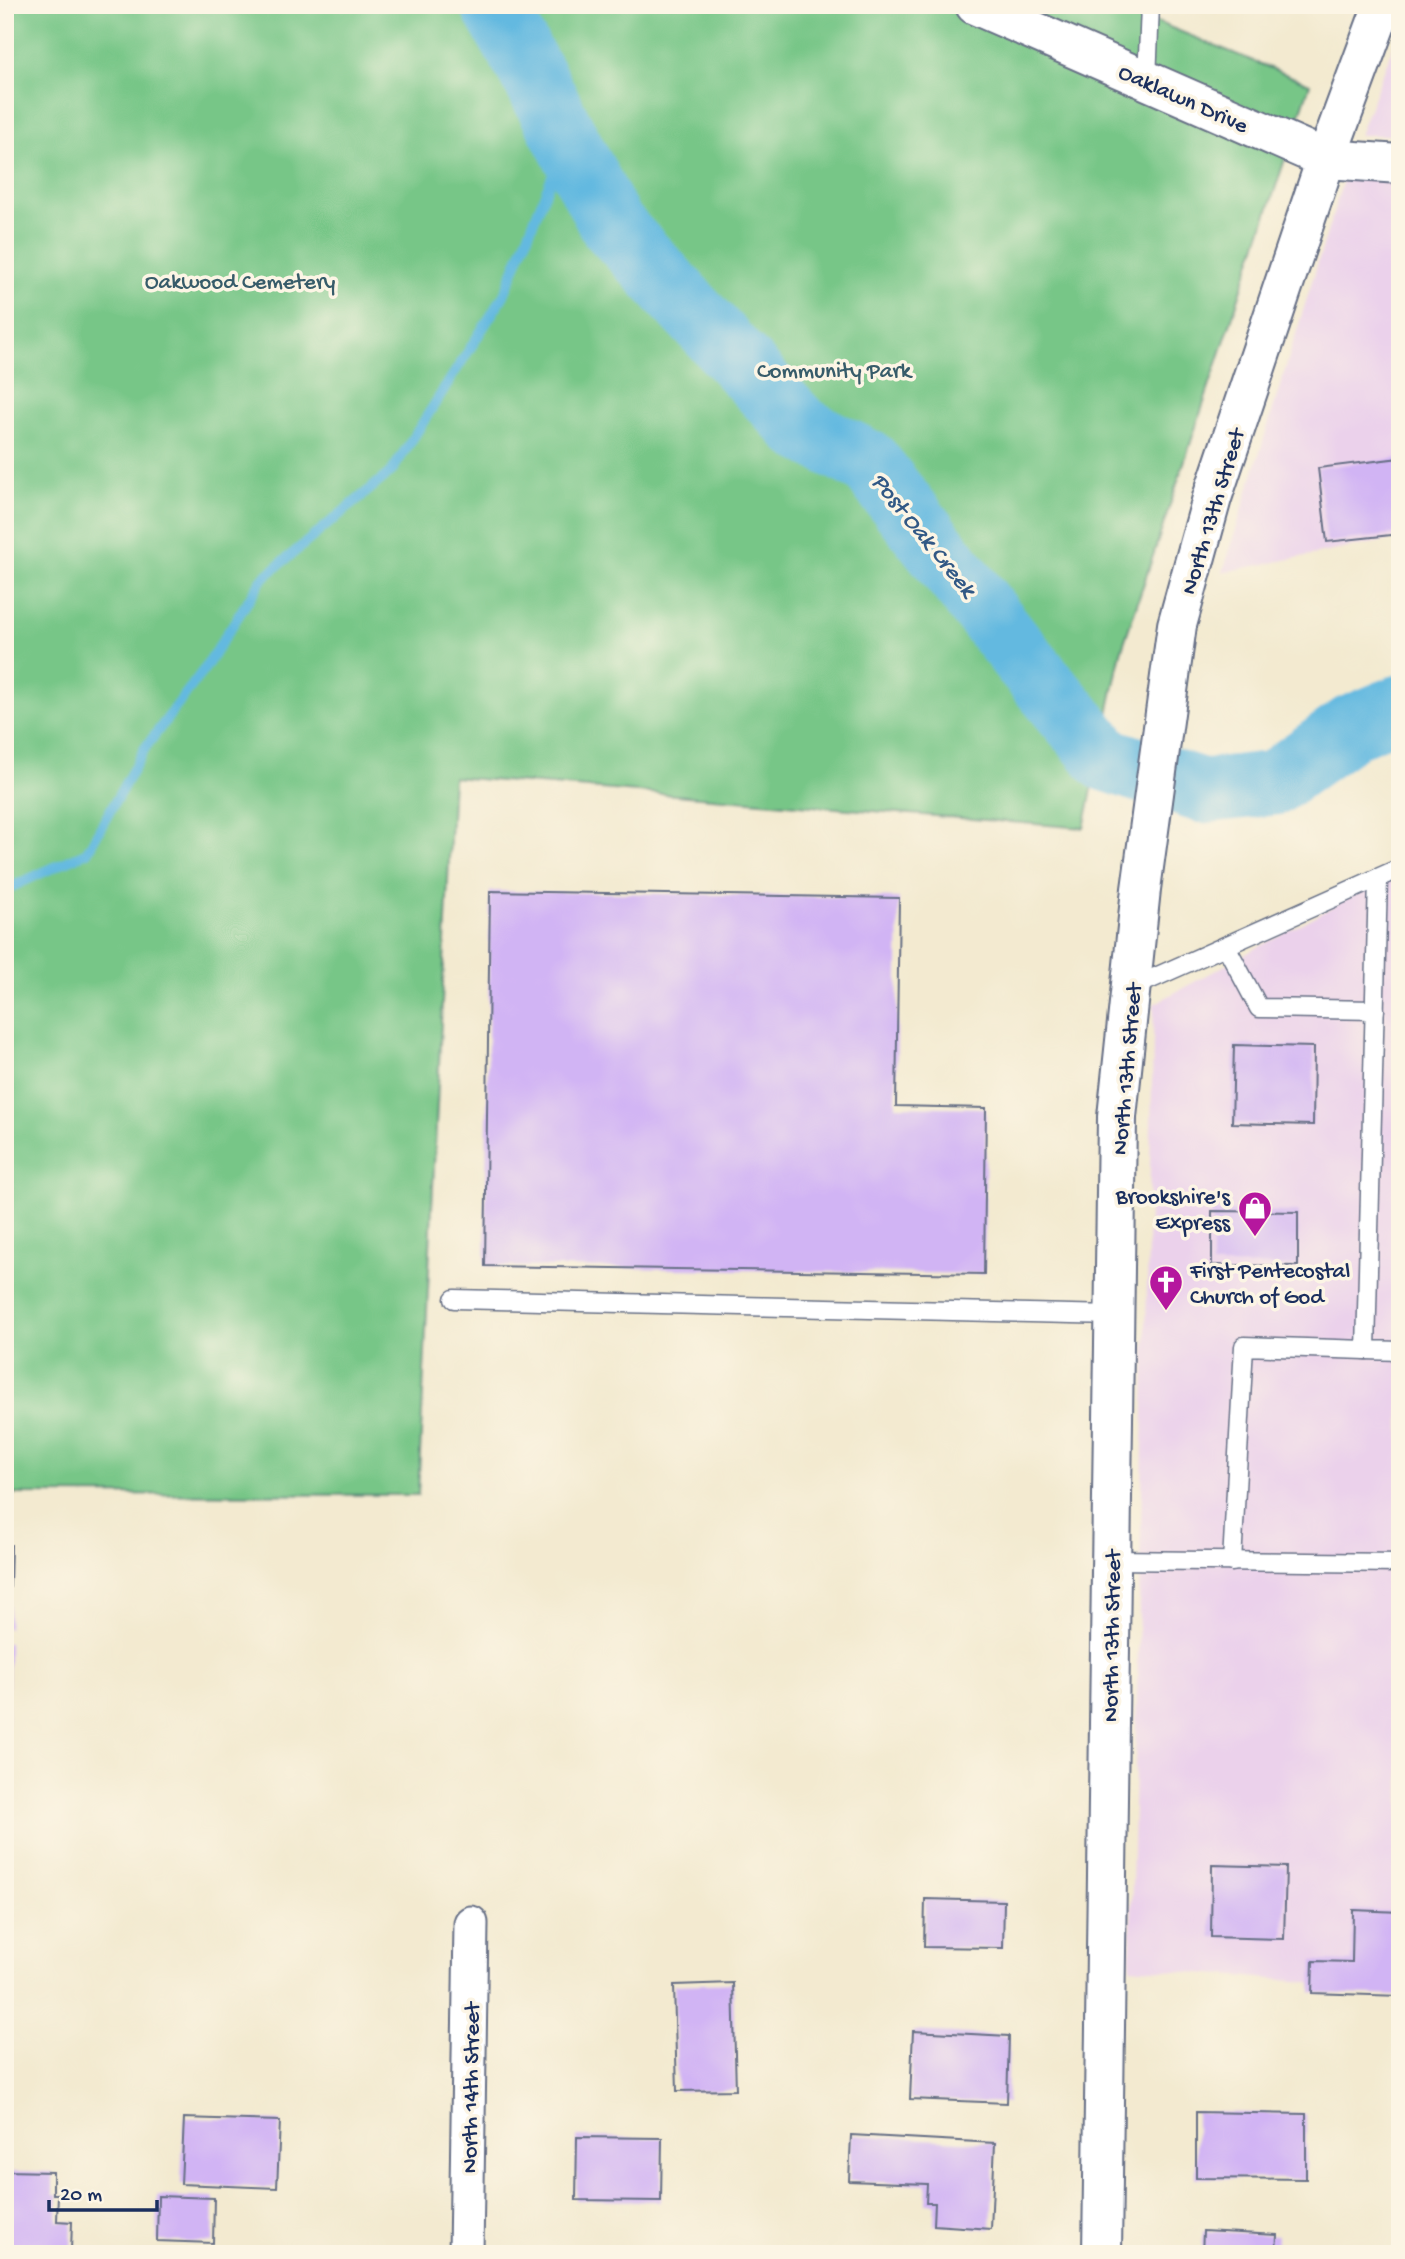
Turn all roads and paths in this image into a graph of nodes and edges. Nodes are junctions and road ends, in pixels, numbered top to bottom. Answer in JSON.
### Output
{"nodes":[{"id":1,"x":975,"y":5,"type":"edge"},
{"id":2,"x":1150,"y":5,"type":"edge"},
{"id":3,"x":1383,"y":5,"type":"edge"},
{"id":4,"x":1147,"y":80,"type":"junction"},
{"id":5,"x":1326,"y":159,"type":"junction"},
{"id":6,"x":1400,"y":164,"type":"edge"},
{"id":7,"x":1400,"y":868,"type":"edge"},
{"id":8,"x":1378,"y":878,"type":"junction"},
{"id":9,"x":1226,"y":946,"type":"junction"},
{"id":10,"x":1131,"y":988,"type":"junction"},
{"id":11,"x":1375,"y":1010,"type":"junction"},
{"id":12,"x":454,"y":1299,"type":"dead end"},
{"id":13,"x":1114,"y":1315,"type":"junction"},
{"id":14,"x":1366,"y":1350,"type":"junction"},
{"id":15,"x":1400,"y":1351,"type":"edge"},
{"id":16,"x":1111,"y":1560,"type":"junction"},
{"id":17,"x":1232,"y":1562,"type":"junction"},
{"id":18,"x":1400,"y":1563,"type":"edge"},
{"id":19,"x":471,"y":1923,"type":"dead end"},
{"id":20,"x":466,"y":2254,"type":"edge"},
{"id":21,"x":1102,"y":2254,"type":"edge"}],
"edges":[{"from":1,"to":4,"type":"street","name":"Oaklawn Drive"},
{"from":2,"to":4,"type":"lane"},
{"from":3,"to":5,"type":"street","name":"North 13th Street"},
{"from":4,"to":5,"type":"street","name":"Oaklawn Drive"},
{"from":5,"to":6,"type":"street","name":"Oaklawn Drive"},
{"from":5,"to":10,"type":"street","name":"North 13th Street"},
{"from":7,"to":8,"type":"lane"},
{"from":8,"to":9,"type":"lane"},
{"from":8,"to":11,"type":"lane"},
{"from":9,"to":10,"type":"lane"},
{"from":9,"to":11,"type":"lane"},
{"from":10,"to":13,"type":"street","name":"North 13th Street"},
{"from":11,"to":14,"type":"lane"},
{"from":12,"to":13,"type":"lane"},
{"from":13,"to":16,"type":"street","name":"North 13th Street"},
{"from":14,"to":15,"type":"lane"},
{"from":14,"to":17,"type":"lane"},
{"from":16,"to":17,"type":"lane"},
{"from":16,"to":21,"type":"street","name":"North 13th Street"},
{"from":17,"to":18,"type":"lane"},
{"from":19,"to":20,"type":"street","name":"North 14th Street"}]}
